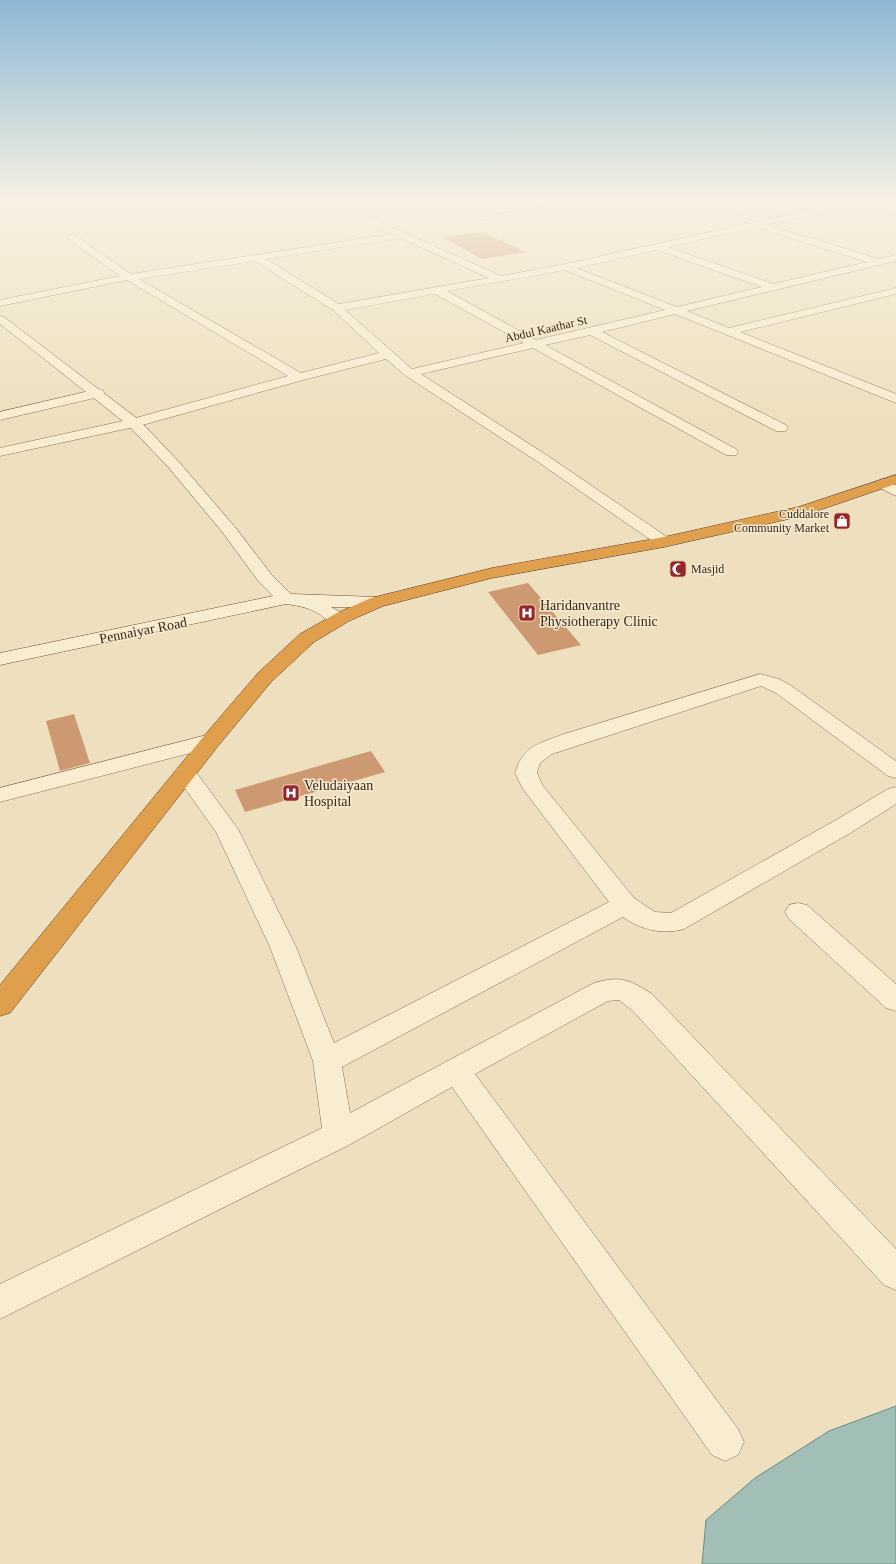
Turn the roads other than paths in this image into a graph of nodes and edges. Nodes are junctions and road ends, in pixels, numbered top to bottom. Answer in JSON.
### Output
{"nodes":[{"id":1,"x":123,"y":273,"type":"edge"},
{"id":2,"x":154,"y":273,"type":"edge"},
{"id":3,"x":281,"y":273,"type":"edge"},
{"id":4,"x":487,"y":273,"type":"edge"},
{"id":5,"x":533,"y":273,"type":"edge"},
{"id":6,"x":580,"y":273,"type":"edge"},
{"id":7,"x":732,"y":273,"type":"edge"},
{"id":8,"x":831,"y":273,"type":"edge"},
{"id":9,"x":129,"y":277,"type":"junction"},
{"id":10,"x":500,"y":279,"type":"junction"},
{"id":11,"x":771,"y":287,"type":"junction"},
{"id":12,"x":438,"y":291,"type":"junction"},
{"id":13,"x":896,"y":291,"type":"edge"},
{"id":14,"x":0,"y":303,"type":"edge"},
{"id":15,"x":337,"y":308,"type":"junction"},
{"id":16,"x":672,"y":311,"type":"junction"},
{"id":17,"x":0,"y":319,"type":"edge"},
{"id":18,"x":593,"y":332,"type":"junction"},
{"id":19,"x":728,"y":332,"type":"junction"},
{"id":20,"x":537,"y":344,"type":"junction"},
{"id":21,"x":388,"y":355,"type":"junction"},
{"id":22,"x":410,"y":373,"type":"junction"},
{"id":23,"x":299,"y":377,"type":"junction"},
{"id":24,"x":98,"y":393,"type":"junction"},
{"id":25,"x":896,"y":399,"type":"edge"},
{"id":26,"x":0,"y":416,"type":"edge"},
{"id":27,"x":134,"y":422,"type":"junction"},
{"id":28,"x":781,"y":428,"type":"dead end"},
{"id":29,"x":0,"y":452,"type":"edge"},
{"id":30,"x":731,"y":452,"type":"dead end"},
{"id":31,"x":892,"y":485,"type":"edge"},
{"id":32,"x":664,"y":542,"type":"junction"},
{"id":33,"x":286,"y":599,"type":"junction"},
{"id":34,"x":309,"y":601,"type":"junction"},
{"id":35,"x":377,"y":602,"type":"junction"},
{"id":36,"x":337,"y":621,"type":"junction"},
{"id":37,"x":0,"y":659,"type":"edge"},
{"id":38,"x":211,"y":742,"type":"junction"},
{"id":39,"x":896,"y":771,"type":"edge"},
{"id":40,"x":185,"y":774,"type":"junction"},
{"id":41,"x":896,"y":794,"type":"edge"},
{"id":42,"x":0,"y":795,"type":"edge"},
{"id":43,"x":625,"y":904,"type":"junction"},
{"id":44,"x":798,"y":912,"type":"dead end"},
{"id":45,"x":896,"y":1000,"type":"edge"},
{"id":46,"x":0,"y":1005,"type":"edge"},
{"id":47,"x":327,"y":1061,"type":"junction"},
{"id":48,"x":457,"y":1072,"type":"junction"},
{"id":49,"x":338,"y":1135,"type":"junction"},
{"id":50,"x":896,"y":1273,"type":"edge"},
{"id":51,"x":0,"y":1302,"type":"edge"},
{"id":52,"x":725,"y":1442,"type":"dead end"}],
"edges":[{"from":1,"to":9,"type":"street"},
{"from":2,"to":9,"type":"street"},
{"from":3,"to":15,"type":"street"},
{"from":4,"to":10,"type":"street"},
{"from":5,"to":10,"type":"street"},
{"from":6,"to":16,"type":"street"},
{"from":7,"to":11,"type":"street"},
{"from":8,"to":11,"type":"street","name":"Abdul Kaathar St"},
{"from":9,"to":14,"type":"street"},
{"from":9,"to":23,"type":"street"},
{"from":10,"to":12,"type":"street"},
{"from":11,"to":16,"type":"street","name":"Abdul Kaathar St"},
{"from":12,"to":15,"type":"street"},
{"from":12,"to":20,"type":"street"},
{"from":13,"to":19,"type":"street"},
{"from":15,"to":21,"type":"street"},
{"from":16,"to":18,"type":"street","name":"Abdul Kaathar St"},
{"from":16,"to":19,"type":"street"},
{"from":17,"to":24,"type":"street"},
{"from":18,"to":20,"type":"street","name":"Abdul Kaathar St"},
{"from":18,"to":28,"type":"street"},
{"from":19,"to":25,"type":"street"},
{"from":20,"to":22,"type":"street","name":"Abdul Kaathar St"},
{"from":20,"to":30,"type":"street"},
{"from":21,"to":22,"type":"street"},
{"from":21,"to":23,"type":"street"},
{"from":22,"to":32,"type":"street"},
{"from":23,"to":27,"type":"street"},
{"from":24,"to":26,"type":"street"},
{"from":24,"to":27,"type":"street"},
{"from":27,"to":29,"type":"street"},
{"from":27,"to":33,"type":"street"},
{"from":31,"to":32,"type":"highway"},
{"from":32,"to":35,"type":"highway"},
{"from":33,"to":34,"type":"street","name":"Pennaiyar Road"},
{"from":33,"to":37,"type":"street","name":"Pennaiyar Road"},
{"from":34,"to":35,"type":"street","name":"Pennaiyar Road"},
{"from":34,"to":36,"type":"street"},
{"from":35,"to":36,"type":"highway"},
{"from":36,"to":38,"type":"highway"},
{"from":38,"to":40,"type":"highway"},
{"from":38,"to":42,"type":"street"},
{"from":39,"to":43,"type":"street"},
{"from":40,"to":46,"type":"highway"},
{"from":40,"to":47,"type":"street"},
{"from":41,"to":43,"type":"street"},
{"from":43,"to":47,"type":"street"},
{"from":44,"to":45,"type":"street"},
{"from":47,"to":49,"type":"street"},
{"from":48,"to":49,"type":"street"},
{"from":48,"to":50,"type":"street"},
{"from":48,"to":52,"type":"street"},
{"from":49,"to":51,"type":"street"}]}
